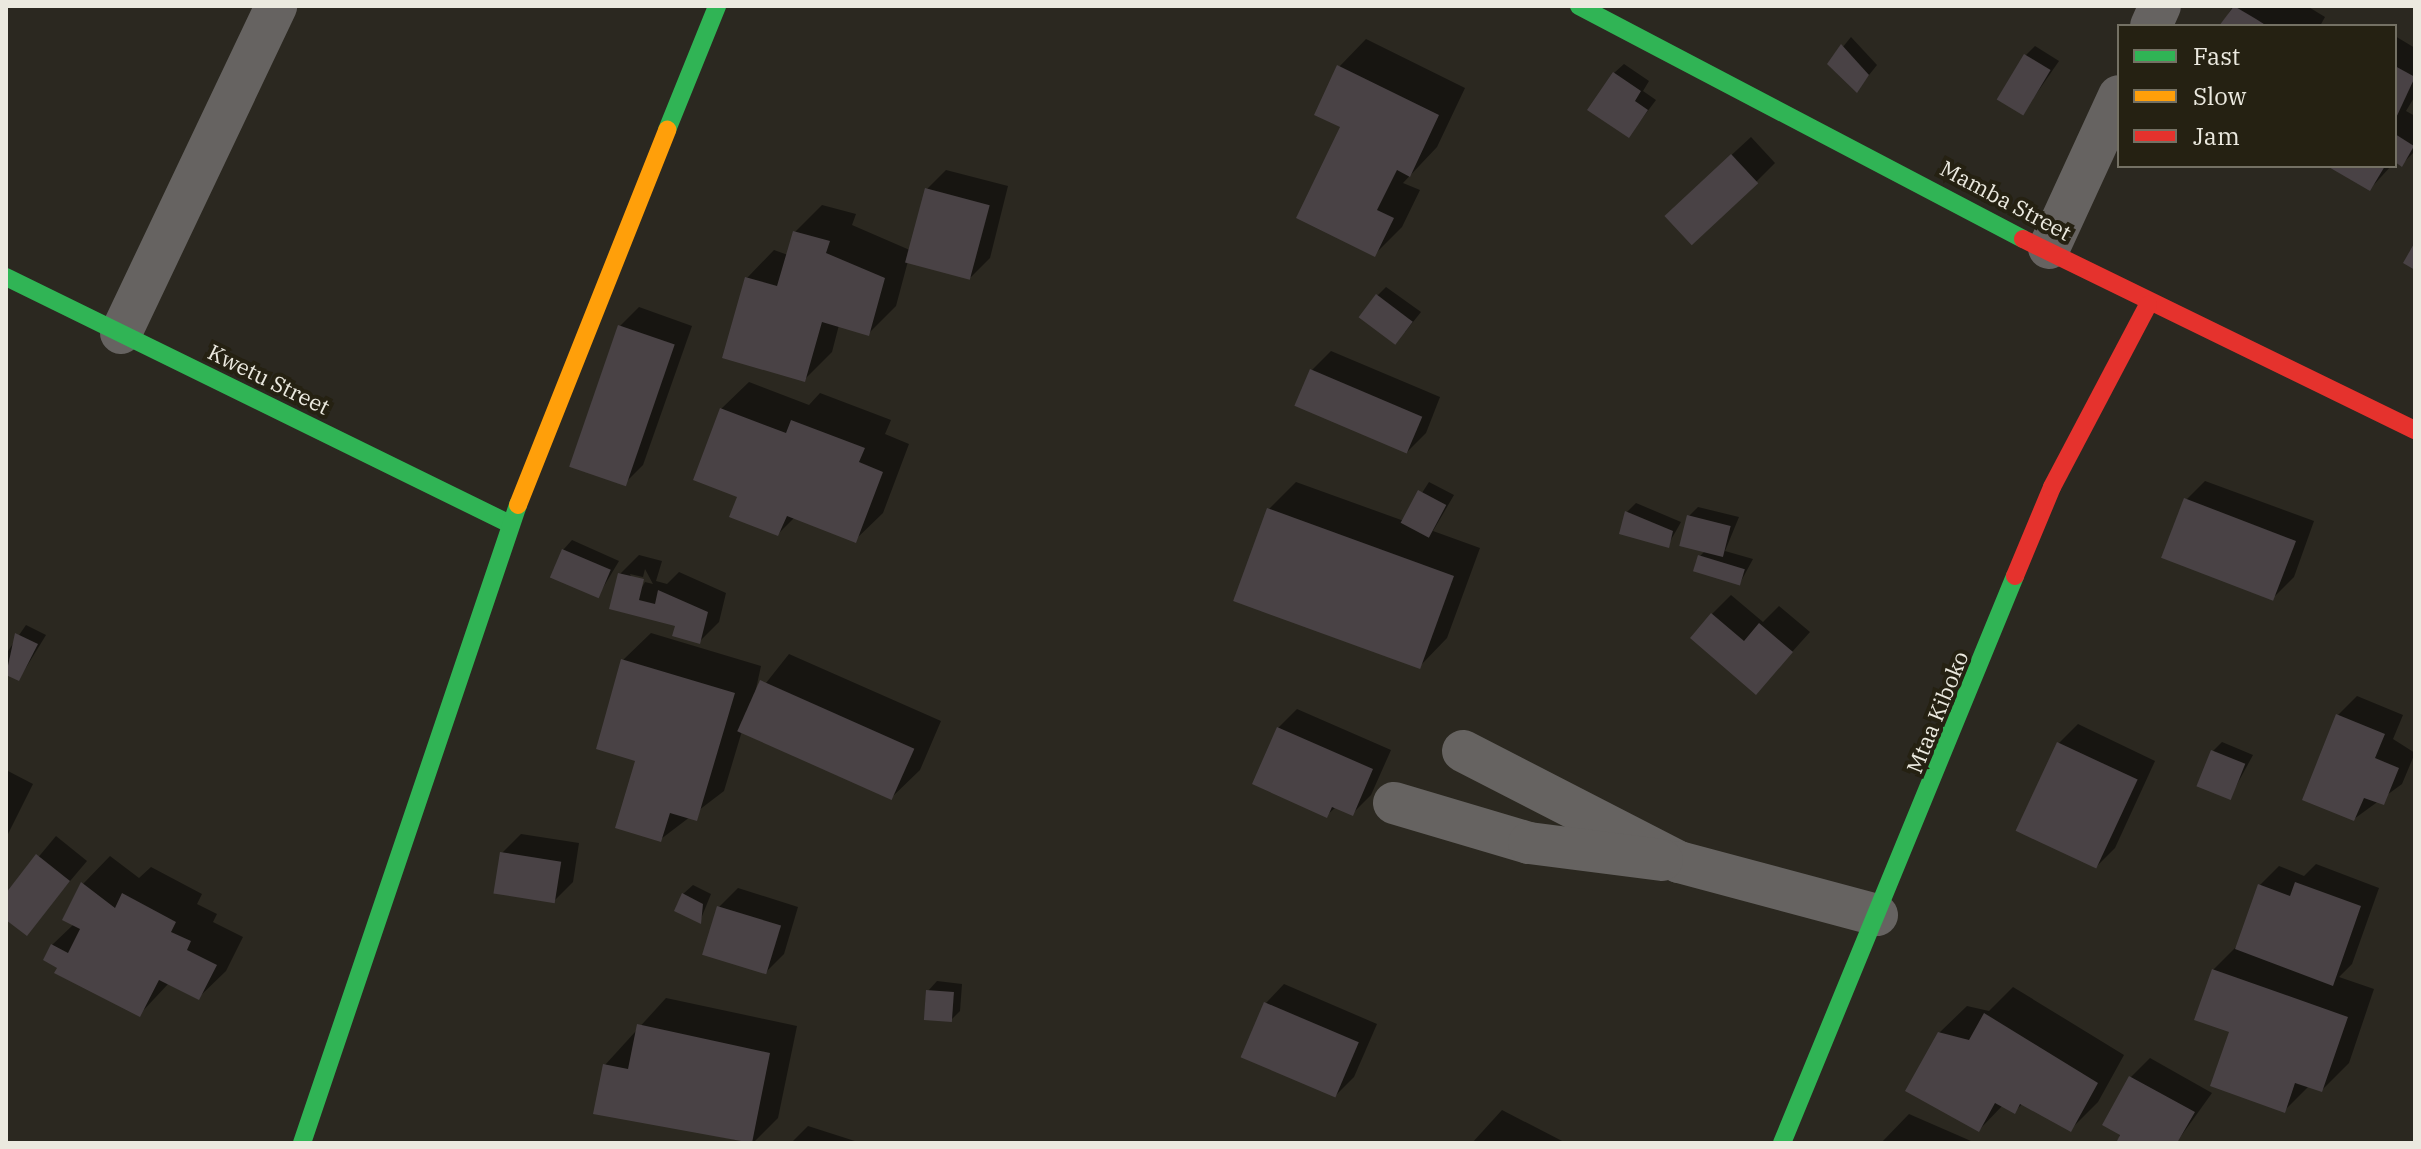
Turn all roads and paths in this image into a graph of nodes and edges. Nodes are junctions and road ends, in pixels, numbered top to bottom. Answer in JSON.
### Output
{"nodes":[{"id":1,"x":276,"y":6,"type":"edge"},
{"id":2,"x":717,"y":6,"type":"edge"},
{"id":3,"x":1579,"y":6,"type":"edge"},
{"id":4,"x":2117,"y":100,"type":"edge"},
{"id":5,"x":2049,"y":248,"type":"junction"},
{"id":6,"x":6,"y":277,"type":"edge"},
{"id":7,"x":2148,"y":305,"type":"junction"},
{"id":8,"x":121,"y":333,"type":"junction"},
{"id":9,"x":2415,"y":430,"type":"edge"},
{"id":10,"x":510,"y":524,"type":"junction"},
{"id":11,"x":1463,"y":751,"type":"dead end"},
{"id":12,"x":1394,"y":803,"type":"dead end"},
{"id":13,"x":1679,"y":862,"type":"junction"},
{"id":14,"x":1877,"y":915,"type":"junction"},
{"id":15,"x":302,"y":1143,"type":"edge"},
{"id":16,"x":1782,"y":1143,"type":"edge"}],
"edges":[{"from":1,"to":8,"type":"street"},
{"from":2,"to":10,"type":"street"},
{"from":3,"to":5,"type":"street","name":"Mamba Street"},
{"from":4,"to":5,"type":"street"},
{"from":5,"to":7,"type":"street","name":"Mamba Street"},
{"from":6,"to":8,"type":"street","name":"Kwetu Street"},
{"from":7,"to":9,"type":"street","name":"Mamba Street"},
{"from":7,"to":14,"type":"street","name":"Mtaa Kiboko"},
{"from":8,"to":10,"type":"street","name":"Kwetu Street"},
{"from":10,"to":15,"type":"street"},
{"from":11,"to":13,"type":"street"},
{"from":12,"to":13,"type":"street"},
{"from":13,"to":14,"type":"street"},
{"from":14,"to":16,"type":"street","name":"Mtaa Kiboko"}]}
